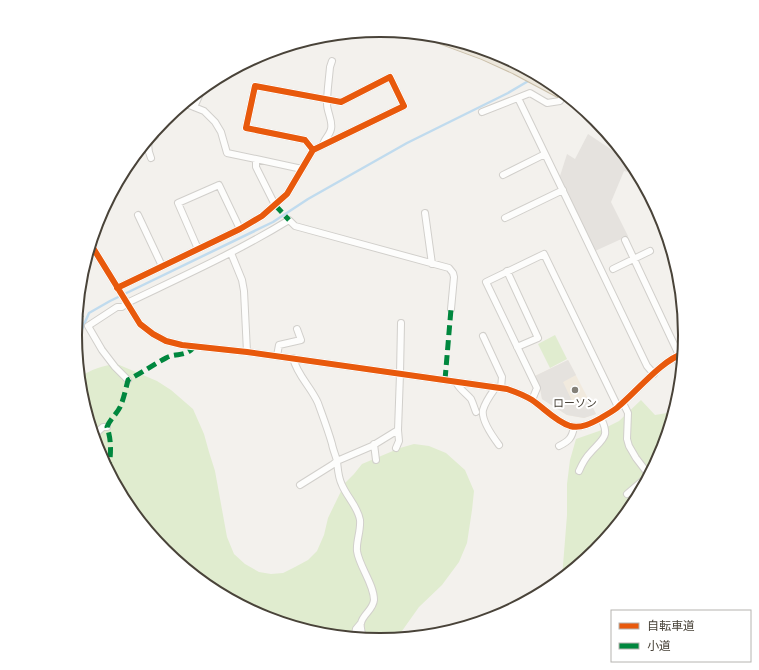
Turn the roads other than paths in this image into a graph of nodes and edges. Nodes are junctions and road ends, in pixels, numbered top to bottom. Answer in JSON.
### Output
{"nodes":[{"id":1,"x":332,"y":61,"type":"dead end"},
{"id":2,"x":518,"y":98,"type":"junction"},
{"id":3,"x":327,"y":99,"type":"junction"},
{"id":4,"x":561,"y":99,"type":"edge"},
{"id":5,"x":197,"y":100,"type":"edge"},
{"id":6,"x":190,"y":105,"type":"edge"},
{"id":7,"x":194,"y":107,"type":"junction"},
{"id":8,"x":482,"y":112,"type":"dead end"},
{"id":9,"x":322,"y":145,"type":"junction"},
{"id":10,"x":148,"y":147,"type":"edge"},
{"id":11,"x":313,"y":150,"type":"junction"},
{"id":12,"x":545,"y":154,"type":"junction"},
{"id":13,"x":151,"y":158,"type":"dead end"},
{"id":14,"x":256,"y":159,"type":"junction"},
{"id":15,"x":302,"y":169,"type":"junction"},
{"id":16,"x":503,"y":175,"type":"dead end"},
{"id":17,"x":563,"y":190,"type":"junction"},
{"id":18,"x":275,"y":205,"type":"junction"},
{"id":19,"x":425,"y":213,"type":"dead end"},
{"id":20,"x":138,"y":214,"type":"dead end"},
{"id":21,"x":505,"y":218,"type":"dead end"},
{"id":22,"x":240,"y":230,"type":"junction"},
{"id":23,"x":625,"y":240,"type":"dead end"},
{"id":24,"x":198,"y":249,"type":"junction"},
{"id":25,"x":94,"y":250,"type":"edge"},
{"id":26,"x":650,"y":251,"type":"dead end"},
{"id":27,"x":231,"y":253,"type":"junction"},
{"id":28,"x":633,"y":259,"type":"junction"},
{"id":29,"x":432,"y":264,"type":"junction"},
{"id":30,"x":162,"y":266,"type":"junction"},
{"id":31,"x":613,"y":269,"type":"dead end"},
{"id":32,"x":507,"y":271,"type":"junction"},
{"id":33,"x":117,"y":288,"type":"junction"},
{"id":34,"x":127,"y":303,"type":"junction"},
{"id":35,"x":451,"y":309,"type":"dead end"},
{"id":36,"x":400,"y":323,"type":"dead end"},
{"id":37,"x":82,"y":325,"type":"edge"},
{"id":38,"x":88,"y":326,"type":"junction"},
{"id":39,"x":297,"y":328,"type":"dead end"},
{"id":40,"x":483,"y":336,"type":"dead end"},
{"id":41,"x":517,"y":347,"type":"junction"},
{"id":42,"x":677,"y":351,"type":"edge"},
{"id":43,"x":247,"y":352,"type":"junction"},
{"id":44,"x":277,"y":356,"type":"junction"},
{"id":45,"x":677,"y":356,"type":"edge"},
{"id":46,"x":293,"y":358,"type":"junction"},
{"id":47,"x":400,"y":374,"type":"junction"},
{"id":48,"x":654,"y":374,"type":"junction"},
{"id":49,"x":128,"y":380,"type":"dead end"},
{"id":50,"x":456,"y":382,"type":"junction"},
{"id":51,"x":498,"y":387,"type":"junction"},
{"id":52,"x":532,"y":400,"type":"junction"},
{"id":53,"x":620,"y":405,"type":"junction"},
{"id":54,"x":476,"y":412,"type":"dead end"},
{"id":55,"x":601,"y":418,"type":"junction"},
{"id":56,"x":107,"y":427,"type":"dead end"},
{"id":57,"x":574,"y":427,"type":"junction"},
{"id":58,"x":398,"y":430,"type":"junction"},
{"id":59,"x":97,"y":432,"type":"edge"},
{"id":60,"x":374,"y":444,"type":"junction"},
{"id":61,"x":499,"y":445,"type":"dead end"},
{"id":62,"x":559,"y":446,"type":"dead end"},
{"id":63,"x":396,"y":448,"type":"dead end"},
{"id":64,"x":376,"y":460,"type":"dead end"},
{"id":65,"x":337,"y":461,"type":"junction"},
{"id":66,"x":645,"y":470,"type":"edge"},
{"id":67,"x":579,"y":471,"type":"dead end"},
{"id":68,"x":300,"y":485,"type":"dead end"},
{"id":69,"x":637,"y":485,"type":"edge"},
{"id":70,"x":627,"y":494,"type":"dead end"},
{"id":71,"x":361,"y":623,"type":"junction"},
{"id":72,"x":355,"y":632,"type":"edge"},
{"id":73,"x":362,"y":632,"type":"edge"}],
"edges":[{"from":1,"to":3,"type":"street"},
{"from":2,"to":4,"type":"street"},
{"from":2,"to":8,"type":"street"},
{"from":2,"to":12,"type":"street"},
{"from":3,"to":9,"type":"street"},
{"from":3,"to":9,"type":"street"},
{"from":3,"to":11,"type":"street"},
{"from":5,"to":7,"type":"street"},
{"from":6,"to":7,"type":"street"},
{"from":7,"to":14,"type":"street"},
{"from":9,"to":11,"type":"street"},
{"from":10,"to":13,"type":"street"},
{"from":11,"to":15,"type":"street"},
{"from":12,"to":16,"type":"street"},
{"from":12,"to":17,"type":"street"},
{"from":14,"to":15,"type":"street"},
{"from":14,"to":18,"type":"street"},
{"from":15,"to":18,"type":"street"},
{"from":17,"to":21,"type":"street"},
{"from":17,"to":48,"type":"street"},
{"from":18,"to":22,"type":"street"},
{"from":19,"to":29,"type":"street"},
{"from":20,"to":30,"type":"street"},
{"from":22,"to":24,"type":"street"},
{"from":22,"to":24,"type":"street"},
{"from":23,"to":28,"type":"street"},
{"from":24,"to":30,"type":"street"},
{"from":25,"to":33,"type":"street"},
{"from":26,"to":28,"type":"street"},
{"from":27,"to":29,"type":"street"},
{"from":27,"to":34,"type":"street"},
{"from":27,"to":43,"type":"street"},
{"from":28,"to":31,"type":"street"},
{"from":28,"to":42,"type":"street"},
{"from":29,"to":35,"type":"street"},
{"from":30,"to":33,"type":"street"},
{"from":32,"to":41,"type":"street"},
{"from":32,"to":41,"type":"street"},
{"from":32,"to":53,"type":"street"},
{"from":33,"to":34,"type":"street"},
{"from":34,"to":38,"type":"street"},
{"from":34,"to":43,"type":"street"},
{"from":36,"to":47,"type":"street"},
{"from":37,"to":38,"type":"street"},
{"from":38,"to":49,"type":"street"},
{"from":39,"to":44,"type":"street"},
{"from":40,"to":51,"type":"street"},
{"from":41,"to":52,"type":"street"},
{"from":43,"to":44,"type":"street"},
{"from":44,"to":46,"type":"street"},
{"from":45,"to":48,"type":"street"},
{"from":46,"to":47,"type":"street"},
{"from":46,"to":65,"type":"street"},
{"from":47,"to":50,"type":"street"},
{"from":47,"to":58,"type":"street"},
{"from":48,"to":53,"type":"street"},
{"from":50,"to":51,"type":"street"},
{"from":50,"to":54,"type":"street"},
{"from":51,"to":52,"type":"street"},
{"from":51,"to":61,"type":"street"},
{"from":52,"to":57,"type":"street"},
{"from":53,"to":55,"type":"street"},
{"from":53,"to":66,"type":"street"},
{"from":55,"to":57,"type":"street"},
{"from":55,"to":67,"type":"street"},
{"from":56,"to":59,"type":"street"},
{"from":57,"to":62,"type":"street"},
{"from":58,"to":60,"type":"street"},
{"from":58,"to":63,"type":"street"},
{"from":60,"to":64,"type":"street"},
{"from":60,"to":65,"type":"street"},
{"from":65,"to":68,"type":"street"},
{"from":65,"to":71,"type":"street"},
{"from":69,"to":70,"type":"street"},
{"from":71,"to":72,"type":"street"},
{"from":71,"to":73,"type":"street"}]}
